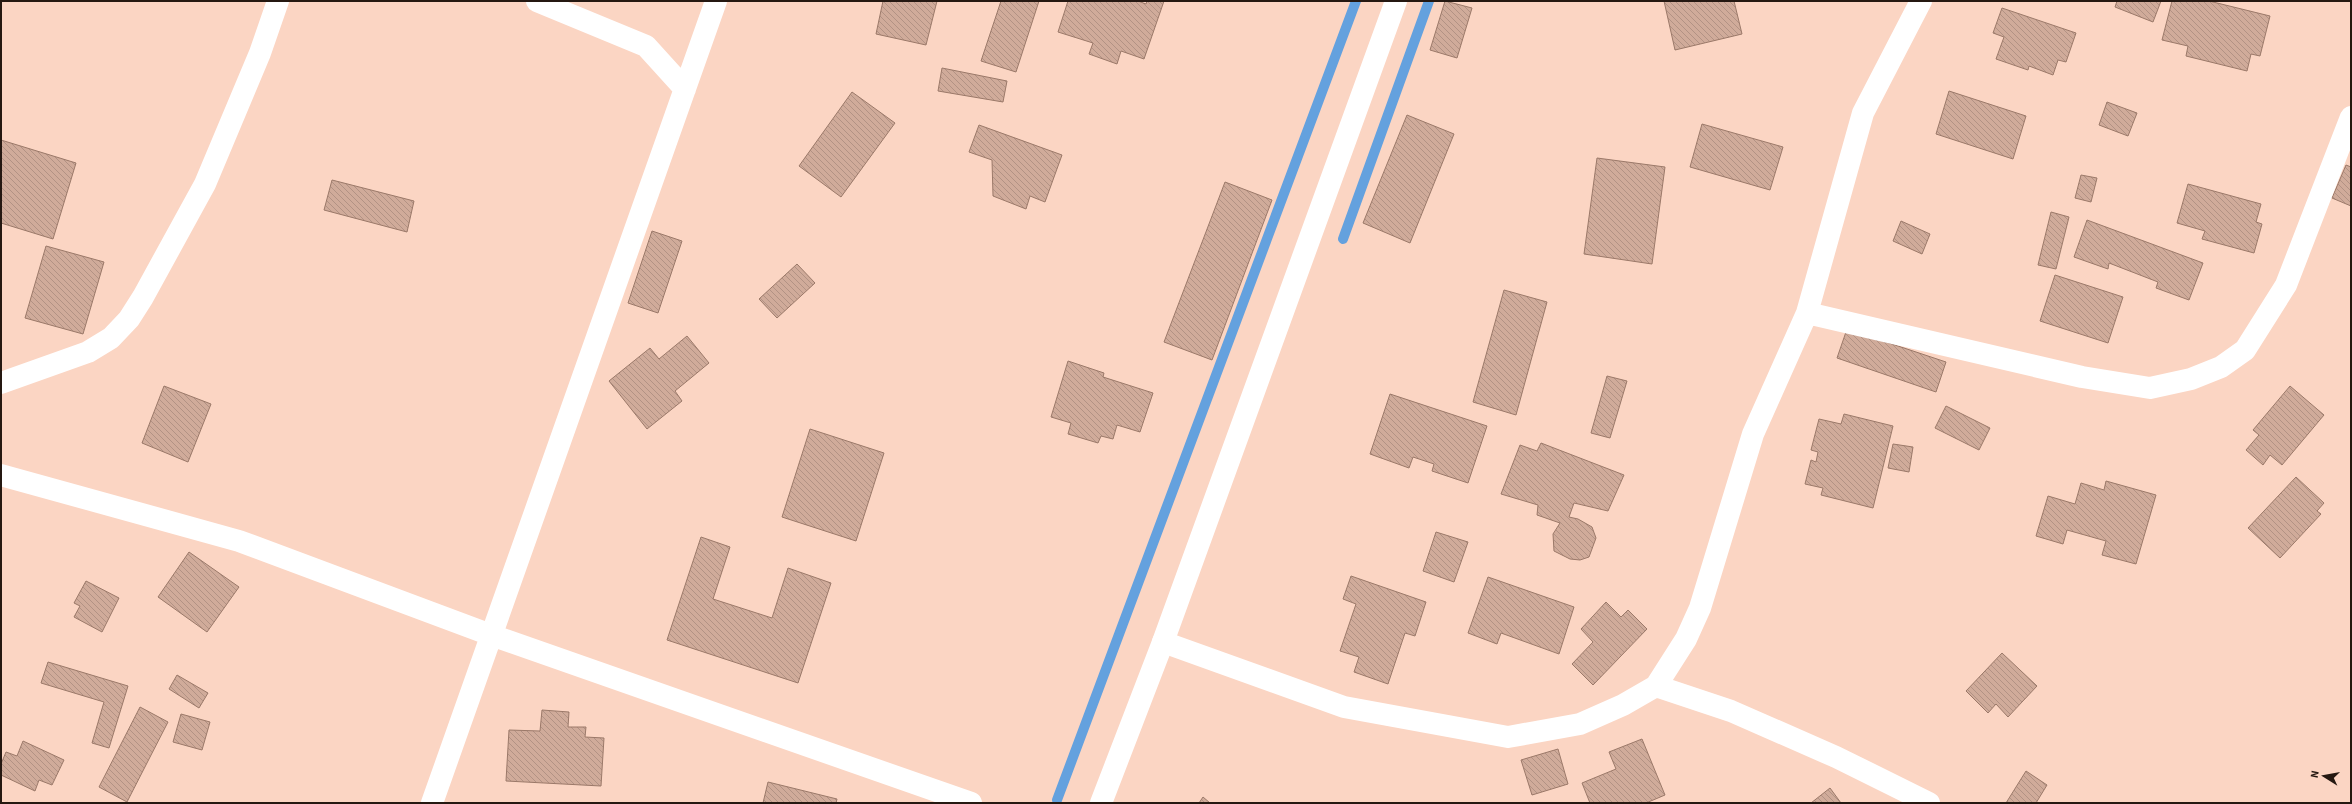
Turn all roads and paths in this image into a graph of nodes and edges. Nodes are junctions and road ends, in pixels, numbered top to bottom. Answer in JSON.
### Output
{"nodes":[{"id":1,"x":278,"y":1,"type":"edge"},
{"id":2,"x":537,"y":1,"type":"edge"},
{"id":3,"x":716,"y":1,"type":"edge"},
{"id":4,"x":1396,"y":1,"type":"edge"},
{"id":5,"x":1921,"y":1,"type":"edge"},
{"id":6,"x":685,"y":89,"type":"junction"},
{"id":7,"x":2351,"y":117,"type":"edge"},
{"id":8,"x":1807,"y":313,"type":"junction"},
{"id":9,"x":1,"y":383,"type":"edge"},
{"id":10,"x":1,"y":475,"type":"edge"},
{"id":11,"x":491,"y":635,"type":"junction"},
{"id":12,"x":1162,"y":642,"type":"junction"},
{"id":13,"x":1656,"y":686,"type":"junction"},
{"id":14,"x":432,"y":803,"type":"edge"},
{"id":15,"x":971,"y":803,"type":"edge"},
{"id":16,"x":1101,"y":803,"type":"edge"},
{"id":17,"x":1929,"y":803,"type":"edge"}],
"edges":[{"from":1,"to":9,"type":"street"},
{"from":2,"to":6,"type":"street"},
{"from":3,"to":6,"type":"street"},
{"from":4,"to":12,"type":"street"},
{"from":5,"to":8,"type":"street"},
{"from":6,"to":11,"type":"street"},
{"from":7,"to":8,"type":"street"},
{"from":8,"to":13,"type":"street"},
{"from":10,"to":11,"type":"street"},
{"from":11,"to":14,"type":"street"},
{"from":11,"to":15,"type":"street"},
{"from":12,"to":13,"type":"street"},
{"from":12,"to":16,"type":"street"},
{"from":13,"to":17,"type":"street"}]}
